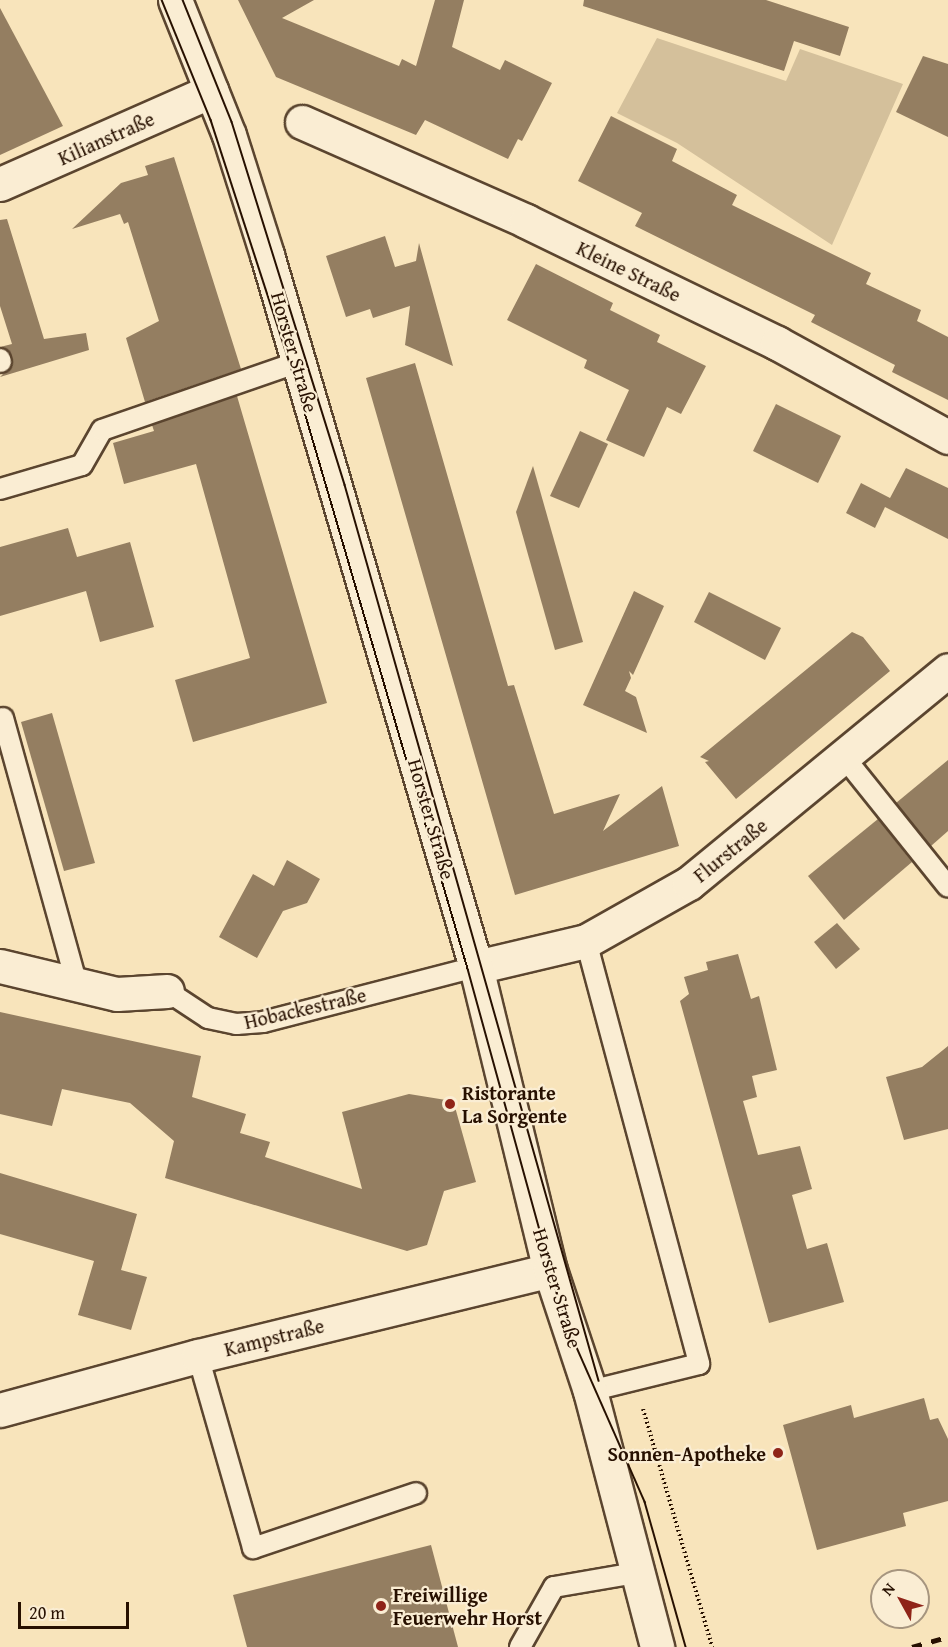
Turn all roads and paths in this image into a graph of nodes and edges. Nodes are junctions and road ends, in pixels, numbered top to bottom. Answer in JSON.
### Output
{"nodes":[{"id":1,"x":175,"y":0,"type":"edge"},
{"id":2,"x":211,"y":91,"type":"junction"},
{"id":3,"x":302,"y":122,"type":"dead end"},
{"id":4,"x":0,"y":184,"type":"edge"},
{"id":5,"x":298,"y":362,"type":"junction"},
{"id":6,"x":948,"y":437,"type":"edge"},
{"id":7,"x":0,"y":489,"type":"edge"},
{"id":8,"x":948,"y":669,"type":"edge"},
{"id":9,"x":3,"y":718,"type":"dead end"},
{"id":10,"x":844,"y":757,"type":"junction"},
{"id":11,"x":948,"y":887,"type":"edge"},
{"id":12,"x":586,"y":941,"type":"junction"},
{"id":13,"x":0,"y":966,"type":"edge"},
{"id":14,"x":476,"y":967,"type":"junction"},
{"id":15,"x":77,"y":984,"type":"junction"},
{"id":16,"x":167,"y":991,"type":"joint"},
{"id":17,"x":550,"y":1270,"type":"junction"},
{"id":18,"x":198,"y":1356,"type":"junction"},
{"id":19,"x":590,"y":1391,"type":"junction"},
{"id":20,"x":642,"y":1408,"type":"dead end"},
{"id":21,"x":0,"y":1410,"type":"edge"},
{"id":22,"x":416,"y":1493,"type":"dead end"},
{"id":23,"x":635,"y":1573,"type":"junction"},
{"id":24,"x":520,"y":1647,"type":"edge"},
{"id":25,"x":657,"y":1647,"type":"edge"},
{"id":26,"x":712,"y":1647,"type":"edge"}],
"edges":[{"from":1,"to":2,"type":"street","name":"Horster Straße"},
{"from":2,"to":4,"type":"street","name":"Kilianstraße"},
{"from":2,"to":5,"type":"street","name":"Horster Straße"},
{"from":3,"to":6,"type":"street","name":"Kleine Straße"},
{"from":5,"to":7,"type":"lane"},
{"from":5,"to":14,"type":"street","name":"Horster Straße"},
{"from":8,"to":10,"type":"street","name":"Flurstraße"},
{"from":9,"to":15,"type":"lane"},
{"from":10,"to":11,"type":"lane"},
{"from":10,"to":12,"type":"street","name":"Flurstraße"},
{"from":12,"to":14,"type":"street","name":"Flurstraße"},
{"from":12,"to":19,"type":"lane"},
{"from":13,"to":15,"type":"street","name":"Hobackestraße"},
{"from":14,"to":16,"type":"lane","name":"Hobackestraße"},
{"from":14,"to":17,"type":"street","name":"Horster Straße"},
{"from":15,"to":16,"type":"street","name":"Hobackestraße"},
{"from":17,"to":18,"type":"street","name":"Kampstraße"},
{"from":17,"to":19,"type":"street","name":"Horster Straße"},
{"from":18,"to":21,"type":"street","name":"Kampstraße"},
{"from":18,"to":22,"type":"lane"},
{"from":19,"to":23,"type":"street","name":"Horster Straße"},
{"from":20,"to":26,"type":"path"},
{"from":23,"to":24,"type":"lane"},
{"from":23,"to":25,"type":"street","name":"Horster Straße"}]}
